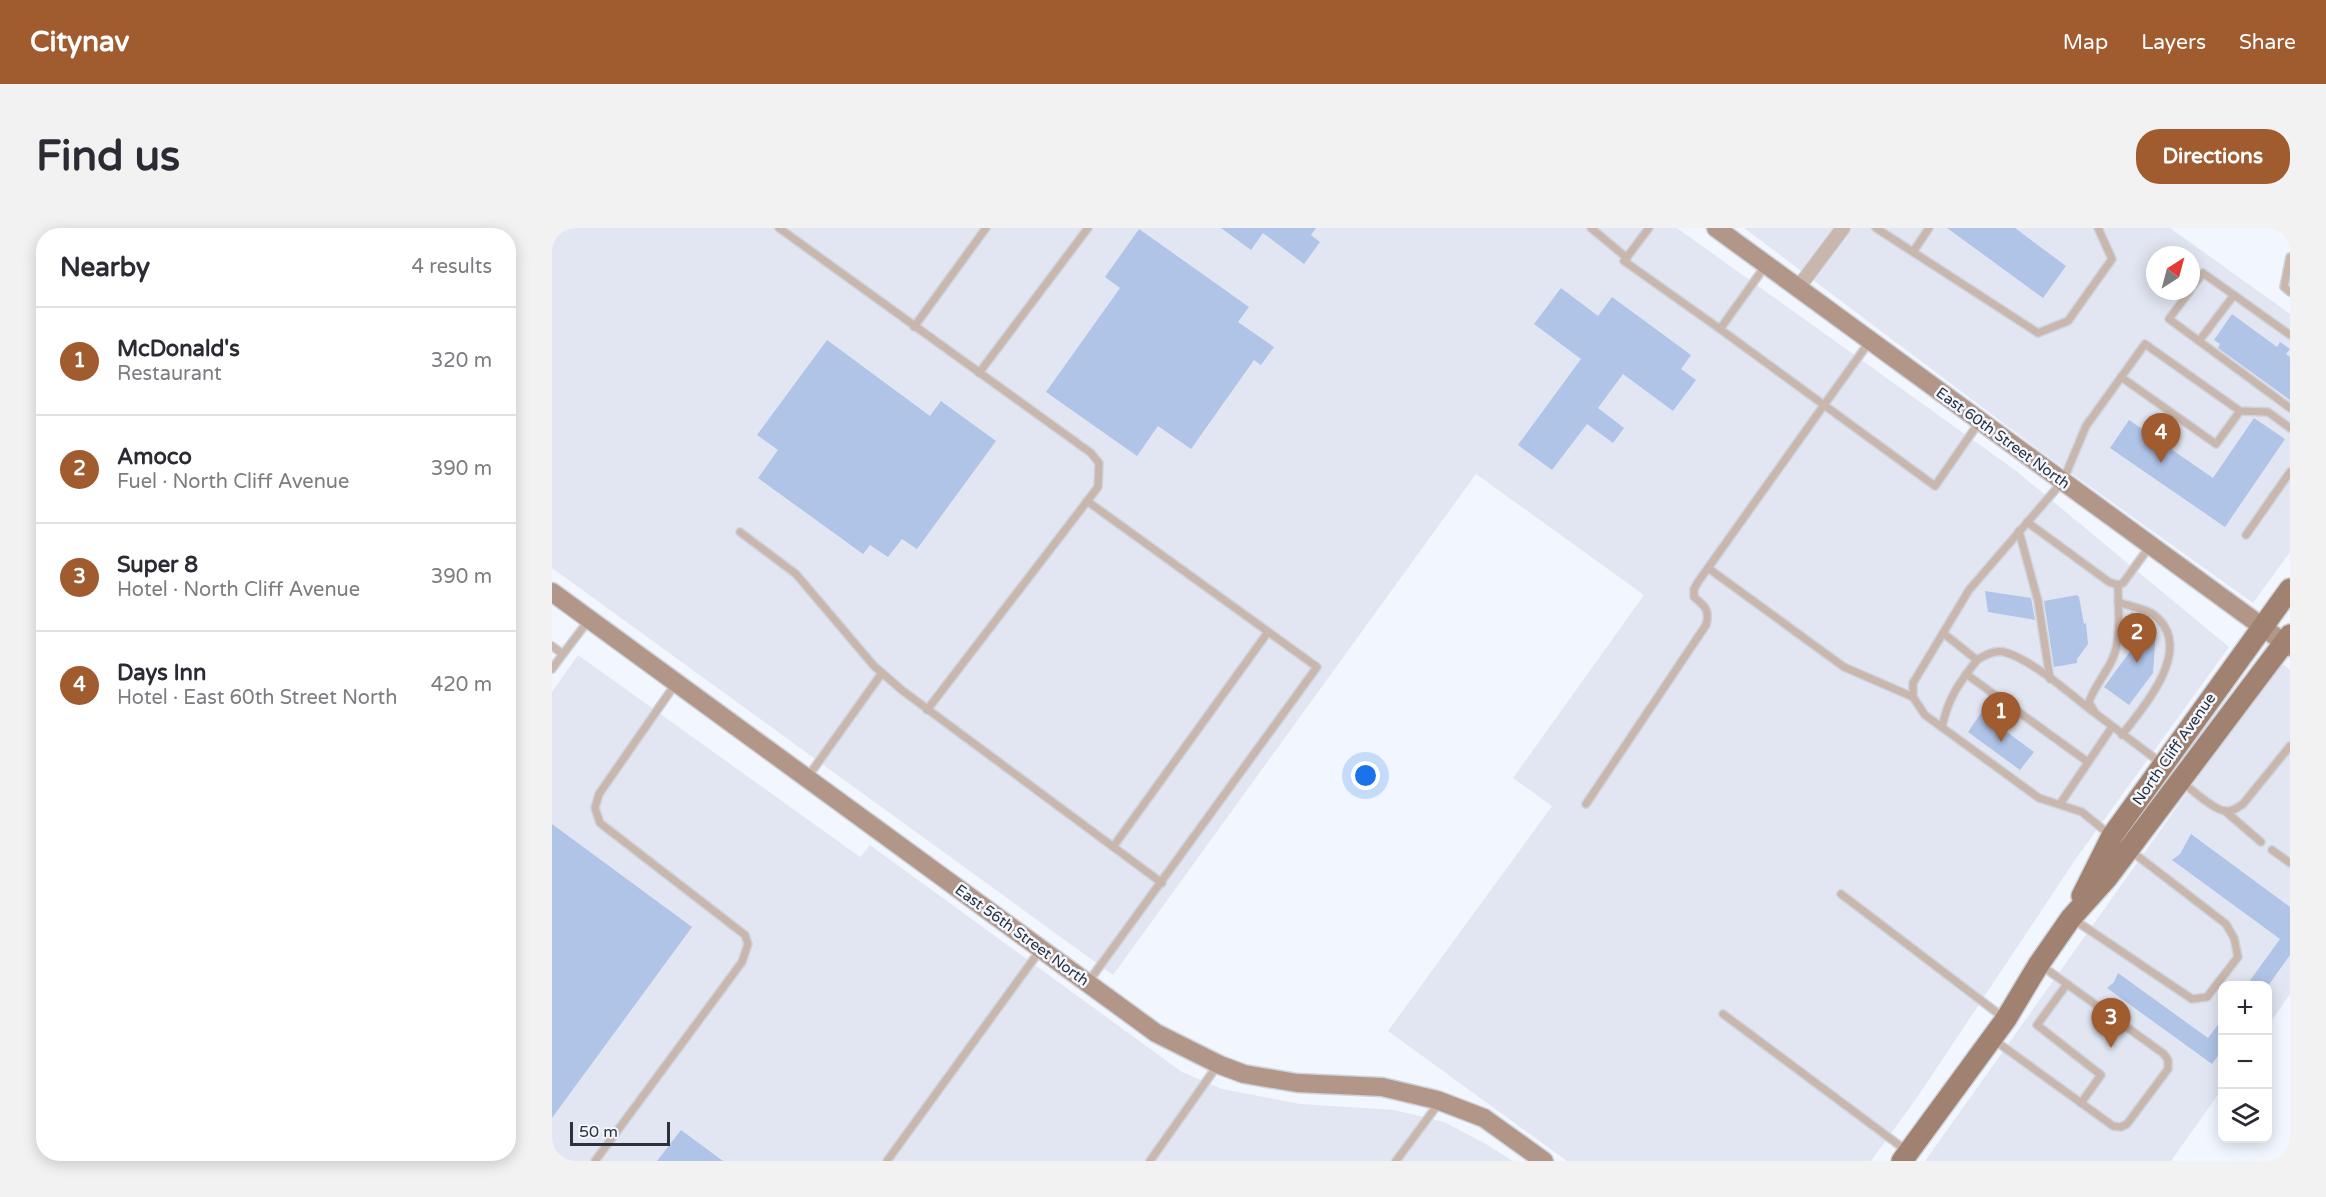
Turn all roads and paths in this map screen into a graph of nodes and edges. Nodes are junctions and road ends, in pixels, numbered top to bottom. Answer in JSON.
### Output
{"nodes":[{"id":1,"x":779,"y":228,"type":"edge"},
{"id":2,"x":986,"y":228,"type":"edge"},
{"id":3,"x":1088,"y":228,"type":"edge"},
{"id":4,"x":1591,"y":228,"type":"edge"},
{"id":5,"x":1649,"y":228,"type":"edge"},
{"id":6,"x":1716,"y":228,"type":"edge"},
{"id":7,"x":1843,"y":228,"type":"edge"},
{"id":8,"x":1876,"y":228,"type":"edge"},
{"id":9,"x":1929,"y":228,"type":"edge"},
{"id":10,"x":2098,"y":228,"type":"edge"},
{"id":11,"x":1912,"y":252,"type":"junction"},
{"id":12,"x":1627,"y":258,"type":"junction"},
{"id":13,"x":2289,"y":259,"type":"edge"},
{"id":14,"x":1766,"y":265,"type":"junction"},
{"id":15,"x":2200,"y":277,"type":"edge"},
{"id":16,"x":1798,"y":288,"type":"junction"},
{"id":17,"x":2290,"y":292,"type":"edge"},
{"id":18,"x":2234,"y":295,"type":"junction"},
{"id":19,"x":2183,"y":300,"type":"edge"},
{"id":20,"x":914,"y":327,"type":"junction"},
{"id":21,"x":1720,"y":329,"type":"junction"},
{"id":22,"x":2290,"y":335,"type":"edge"},
{"id":23,"x":1870,"y":341,"type":"junction"},
{"id":24,"x":2199,"y":341,"type":"junction"},
{"id":25,"x":979,"y":374,"type":"junction"},
{"id":26,"x":2121,"y":377,"type":"junction"},
{"id":27,"x":1824,"y":405,"type":"junction"},
{"id":28,"x":2290,"y":408,"type":"edge"},
{"id":29,"x":2240,"y":411,"type":"junction"},
{"id":30,"x":1980,"y":421,"type":"junction"},
{"id":31,"x":2290,"y":428,"type":"edge"},
{"id":32,"x":2290,"y":472,"type":"edge"},
{"id":33,"x":2063,"y":481,"type":"junction"},
{"id":34,"x":1087,"y":501,"type":"junction"},
{"id":35,"x":2027,"y":522,"type":"junction"},
{"id":36,"x":2019,"y":531,"type":"junction"},
{"id":37,"x":740,"y":532,"type":"dead end"},
{"id":38,"x":2246,"y":535,"type":"dead end"},
{"id":39,"x":2150,"y":545,"type":"junction"},
{"id":40,"x":1708,"y":568,"type":"junction"},
{"id":41,"x":2118,"y":585,"type":"junction"},
{"id":42,"x":2290,"y":589,"type":"edge"},
{"id":43,"x":552,"y":592,"type":"edge"},
{"id":44,"x":2118,"y":602,"type":"junction"},
{"id":45,"x":590,"y":619,"type":"junction"},
{"id":46,"x":2262,"y":627,"type":"junction"},
{"id":47,"x":1268,"y":632,"type":"junction"},
{"id":48,"x":1943,"y":633,"type":"junction"},
{"id":49,"x":2288,"y":642,"type":"edge"},
{"id":50,"x":552,"y":646,"type":"edge"},
{"id":51,"x":563,"y":654,"type":"junction"},
{"id":52,"x":1977,"y":660,"type":"junction"},
{"id":53,"x":552,"y":669,"type":"edge"},
{"id":54,"x":882,"y":673,"type":"junction"},
{"id":55,"x":1966,"y":674,"type":"junction"},
{"id":56,"x":2050,"y":679,"type":"junction"},
{"id":57,"x":677,"y":683,"type":"junction"},
{"id":58,"x":1913,"y":696,"type":"junction"},
{"id":59,"x":927,"y":710,"type":"junction"},
{"id":60,"x":2095,"y":713,"type":"junction"},
{"id":61,"x":1941,"y":727,"type":"junction"},
{"id":62,"x":2112,"y":727,"type":"junction"},
{"id":63,"x":2122,"y":735,"type":"junction"},
{"id":64,"x":2290,"y":746,"type":"edge"},
{"id":65,"x":2088,"y":762,"type":"junction"},
{"id":66,"x":2163,"y":765,"type":"junction"},
{"id":67,"x":807,"y":778,"type":"junction"},
{"id":68,"x":2180,"y":781,"type":"junction"},
{"id":69,"x":1586,"y":804,"type":"dead end"},
{"id":70,"x":2060,"y":804,"type":"junction"},
{"id":71,"x":2225,"y":811,"type":"junction"},
{"id":72,"x":2112,"y":836,"type":"junction"},
{"id":73,"x":2261,"y":842,"type":"dead end"},
{"id":74,"x":1113,"y":847,"type":"junction"},
{"id":75,"x":2129,"y":849,"type":"junction"},
{"id":76,"x":2272,"y":850,"type":"dead end"},
{"id":77,"x":2290,"y":863,"type":"edge"},
{"id":78,"x":1162,"y":883,"type":"junction"},
{"id":79,"x":1842,"y":894,"type":"dead end"},
{"id":80,"x":2071,"y":918,"type":"junction"},
{"id":81,"x":1041,"y":949,"type":"junction"},
{"id":82,"x":2039,"y":964,"type":"junction"},
{"id":83,"x":1088,"y":983,"type":"junction"},
{"id":84,"x":2067,"y":984,"type":"junction"},
{"id":85,"x":1723,"y":1014,"type":"dead end"},
{"id":86,"x":2006,"y":1019,"type":"junction"},
{"id":87,"x":1992,"y":1039,"type":"junction"},
{"id":88,"x":1219,"y":1064,"type":"junction"},
{"id":89,"x":1440,"y":1101,"type":"junction"},
{"id":90,"x":2081,"y":1103,"type":"junction"},
{"id":91,"x":1905,"y":1156,"type":"edge"},
{"id":92,"x":595,"y":1161,"type":"edge"},
{"id":93,"x":887,"y":1161,"type":"edge"},
{"id":94,"x":1150,"y":1161,"type":"edge"},
{"id":95,"x":1396,"y":1161,"type":"edge"},
{"id":96,"x":1544,"y":1161,"type":"edge"}],
"edges":[{"from":1,"to":20,"type":"lane"},
{"from":2,"to":20,"type":"lane"},
{"from":3,"to":25,"type":"lane"},
{"from":4,"to":12,"type":"lane"},
{"from":5,"to":12,"type":"lane"},
{"from":6,"to":14,"type":"street","name":"East 60th Street North"},
{"from":7,"to":16,"type":"street"},
{"from":8,"to":11,"type":"lane"},
{"from":9,"to":11,"type":"lane"},
{"from":10,"to":11,"type":"lane"},
{"from":12,"to":21,"type":"lane"},
{"from":13,"to":17,"type":"lane"},
{"from":14,"to":16,"type":"street","name":"East 60th Street North"},
{"from":14,"to":21,"type":"lane"},
{"from":15,"to":18,"type":"lane"},
{"from":16,"to":23,"type":"street","name":"East 60th Street North"},
{"from":18,"to":22,"type":"lane"},
{"from":18,"to":24,"type":"lane"},
{"from":19,"to":24,"type":"lane"},
{"from":20,"to":25,"type":"lane"},
{"from":21,"to":27,"type":"lane"},
{"from":23,"to":27,"type":"lane"},
{"from":23,"to":30,"type":"street","name":"East 60th Street North"},
{"from":24,"to":28,"type":"lane"},
{"from":25,"to":34,"type":"lane"},
{"from":26,"to":29,"type":"lane"},
{"from":26,"to":29,"type":"lane"},
{"from":26,"to":33,"type":"lane"},
{"from":27,"to":30,"type":"lane"},
{"from":27,"to":40,"type":"lane"},
{"from":29,"to":31,"type":"lane"},
{"from":30,"to":33,"type":"street","name":"East 60th Street North"},
{"from":32,"to":38,"type":"lane"},
{"from":33,"to":35,"type":"lane"},
{"from":33,"to":39,"type":"street","name":"East 60th Street North"},
{"from":34,"to":47,"type":"lane"},
{"from":34,"to":59,"type":"lane"},
{"from":35,"to":36,"type":"lane"},
{"from":35,"to":41,"type":"lane"},
{"from":36,"to":48,"type":"lane"},
{"from":36,"to":56,"type":"lane"},
{"from":37,"to":54,"type":"lane"},
{"from":39,"to":41,"type":"lane"},
{"from":39,"to":46,"type":"street","name":"East 60th Street North"},
{"from":40,"to":58,"type":"lane"},
{"from":40,"to":69,"type":"lane"},
{"from":41,"to":44,"type":"lane"},
{"from":42,"to":46,"type":"main road","name":"North Cliff Avenue"},
{"from":43,"to":45,"type":"street","name":"East 56th Street North"},
{"from":44,"to":60,"type":"lane"},
{"from":44,"to":63,"type":"lane"},
{"from":45,"to":51,"type":"lane"},
{"from":45,"to":57,"type":"street","name":"East 56th Street North"},
{"from":46,"to":49,"type":"street","name":"East 60th Street North"},
{"from":46,"to":66,"type":"main road","name":"North Cliff Avenue"},
{"from":47,"to":74,"type":"lane"},
{"from":47,"to":78,"type":"lane"},
{"from":48,"to":52,"type":"lane"},
{"from":48,"to":58,"type":"lane"},
{"from":49,"to":68,"type":"main road","name":"North Cliff Avenue"},
{"from":50,"to":51,"type":"lane"},
{"from":51,"to":53,"type":"lane"},
{"from":52,"to":55,"type":"lane"},
{"from":52,"to":56,"type":"lane"},
{"from":54,"to":59,"type":"lane"},
{"from":54,"to":67,"type":"lane"},
{"from":55,"to":61,"type":"lane"},
{"from":55,"to":65,"type":"lane"},
{"from":56,"to":60,"type":"lane"},
{"from":57,"to":67,"type":"street","name":"East 56th Street North"},
{"from":57,"to":92,"type":"lane"},
{"from":58,"to":61,"type":"lane"},
{"from":59,"to":74,"type":"lane"},
{"from":60,"to":62,"type":"lane"},
{"from":61,"to":70,"type":"lane"},
{"from":62,"to":63,"type":"lane"},
{"from":62,"to":65,"type":"lane"},
{"from":63,"to":66,"type":"lane"},
{"from":64,"to":71,"type":"lane"},
{"from":65,"to":70,"type":"lane"},
{"from":66,"to":72,"type":"main road","name":"North Cliff Avenue"},
{"from":67,"to":81,"type":"street","name":"East 56th Street North"},
{"from":68,"to":71,"type":"lane"},
{"from":68,"to":75,"type":"main road","name":"North Cliff Avenue"},
{"from":70,"to":72,"type":"lane"},
{"from":71,"to":73,"type":"lane"},
{"from":72,"to":75,"type":"lane"},
{"from":72,"to":80,"type":"main road","name":"North Cliff Avenue"},
{"from":74,"to":78,"type":"lane"},
{"from":75,"to":80,"type":"main road","name":"North Cliff Avenue"},
{"from":75,"to":80,"type":"lane"},
{"from":76,"to":77,"type":"lane"},
{"from":78,"to":83,"type":"lane"},
{"from":79,"to":86,"type":"lane"},
{"from":80,"to":82,"type":"main road","name":"North Cliff Avenue"},
{"from":81,"to":83,"type":"street","name":"East 56th Street North"},
{"from":81,"to":93,"type":"lane"},
{"from":82,"to":84,"type":"lane"},
{"from":82,"to":86,"type":"main road","name":"North Cliff Avenue"},
{"from":83,"to":88,"type":"street","name":"East 56th Street North"},
{"from":84,"to":90,"type":"lane"},
{"from":84,"to":90,"type":"lane"},
{"from":85,"to":91,"type":"lane"},
{"from":86,"to":87,"type":"main road","name":"North Cliff Avenue"},
{"from":87,"to":90,"type":"lane"},
{"from":87,"to":91,"type":"main road","name":"North Cliff Avenue"},
{"from":88,"to":89,"type":"street","name":"East 56th Street North"},
{"from":88,"to":94,"type":"lane"},
{"from":89,"to":95,"type":"lane"},
{"from":89,"to":96,"type":"street","name":"East 56th Street North"}]}
